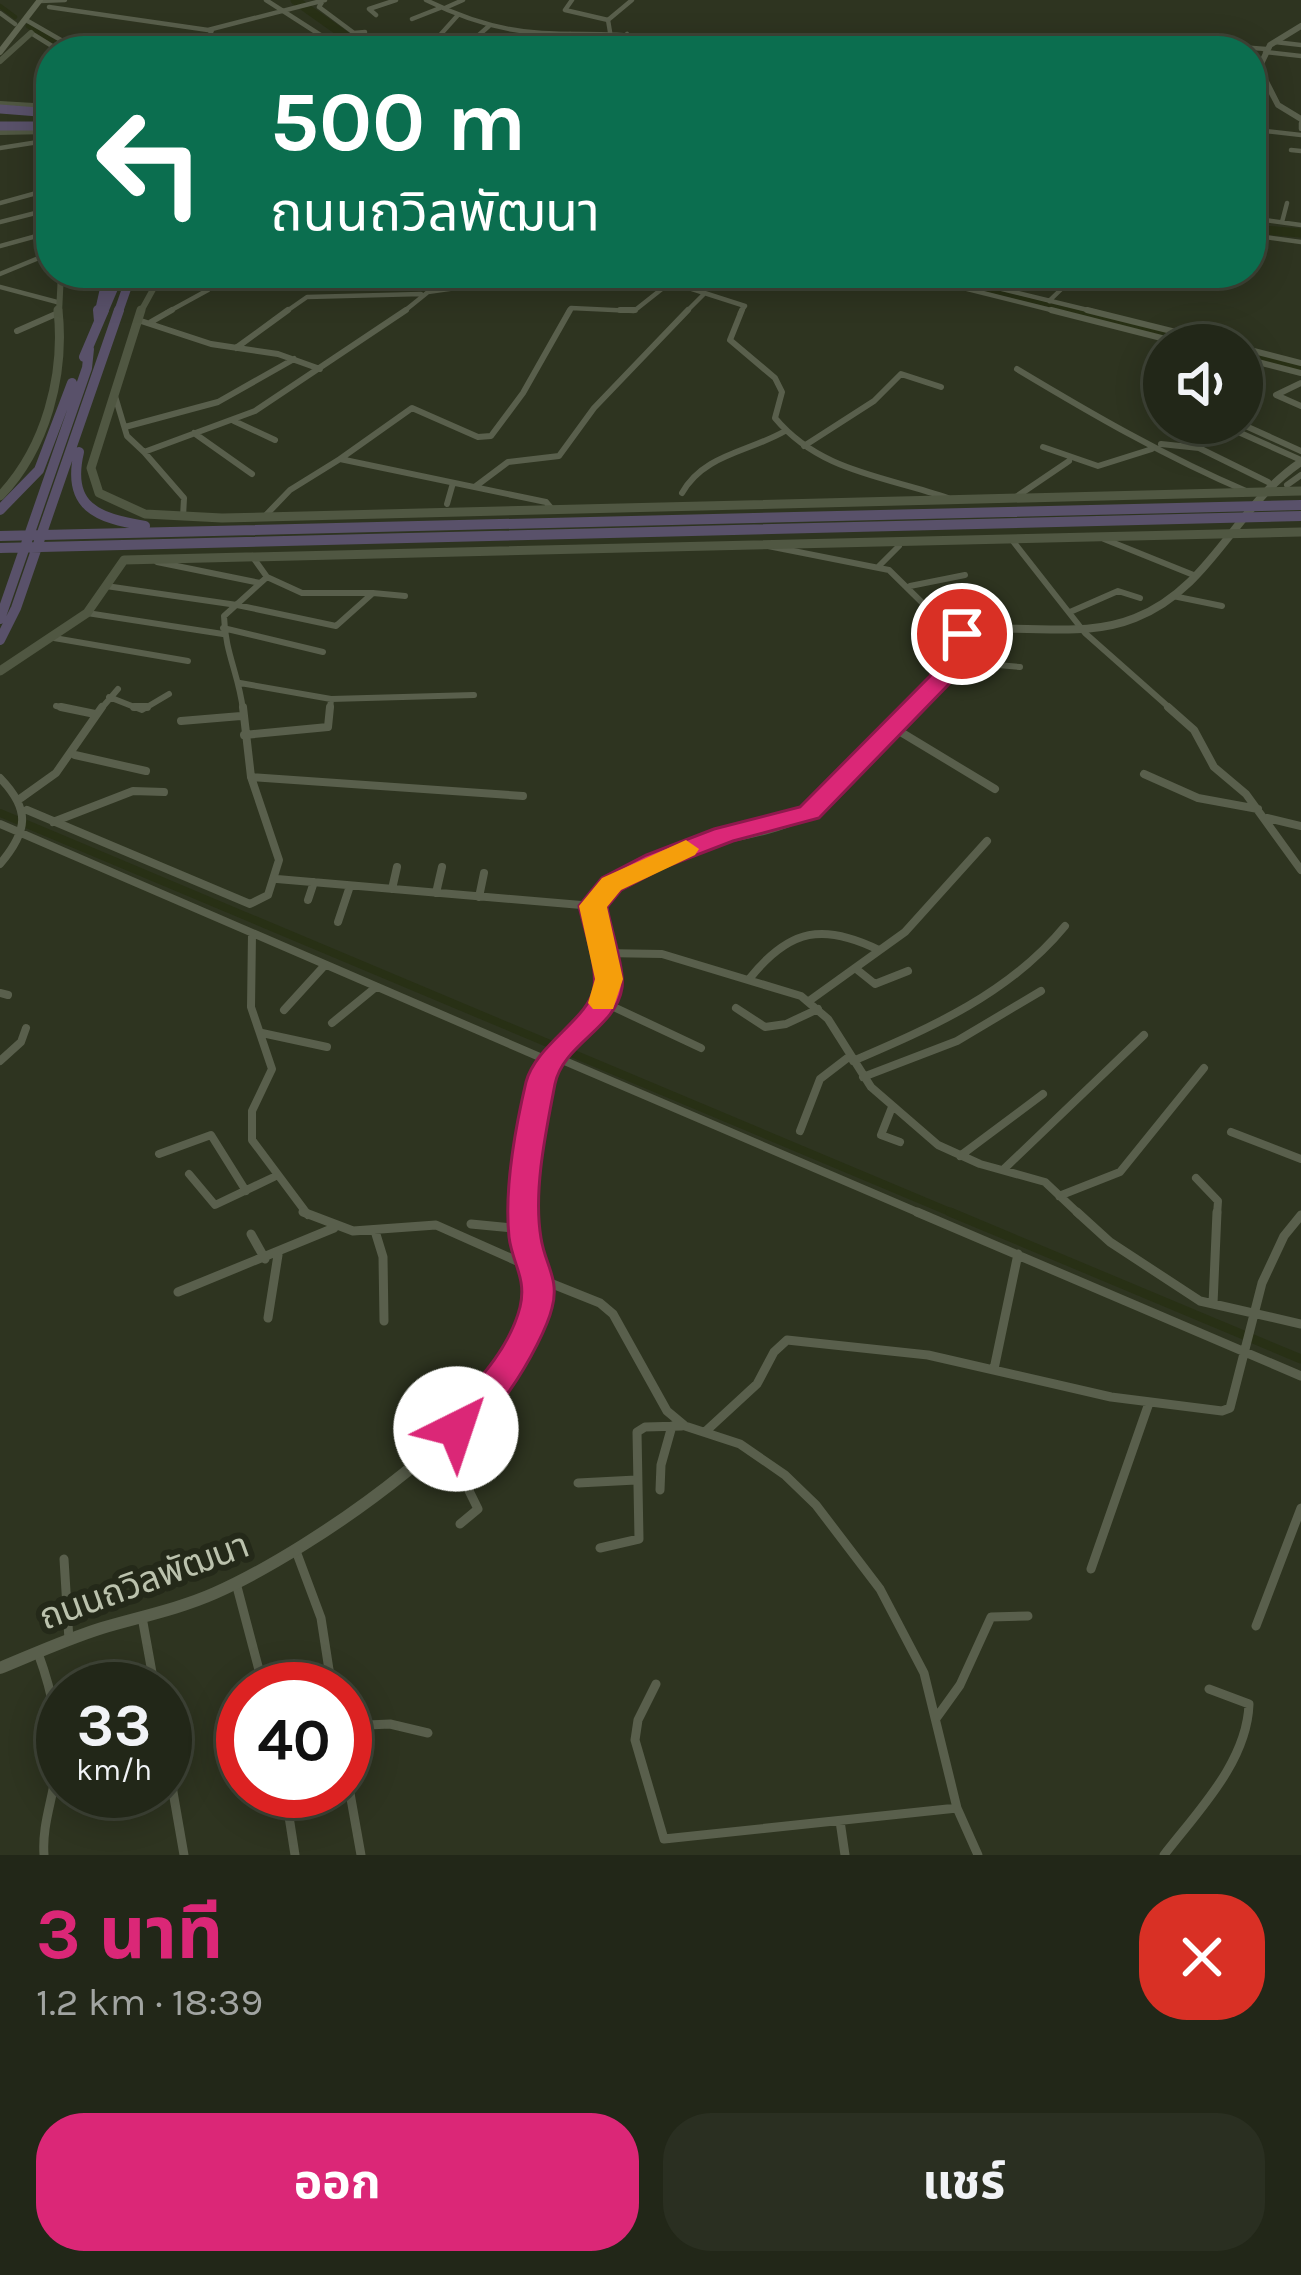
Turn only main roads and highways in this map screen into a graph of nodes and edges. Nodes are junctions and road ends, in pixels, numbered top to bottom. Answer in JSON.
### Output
{"nodes":[{"id":1,"x":41,"y":5,"type":"edge"},
{"id":2,"x":12,"y":20,"type":"edge"},
{"id":3,"x":0,"y":43,"type":"edge"},
{"id":4,"x":0,"y":57,"type":"edge"},
{"id":5,"x":0,"y":118,"type":"edge"},
{"id":6,"x":36,"y":121,"type":"edge"},
{"id":7,"x":36,"y":121,"type":"edge"},
{"id":8,"x":59,"y":288,"type":"edge"},
{"id":9,"x":102,"y":288,"type":"edge"},
{"id":10,"x":114,"y":288,"type":"edge"},
{"id":11,"x":127,"y":288,"type":"edge"},
{"id":12,"x":149,"y":288,"type":"edge"},
{"id":13,"x":99,"y":320,"type":"junction"},
{"id":14,"x":89,"y":349,"type":"junction"},
{"id":15,"x":106,"y":349,"type":"junction"},
{"id":16,"x":65,"y":449,"type":"junction"},
{"id":17,"x":1301,"y":490,"type":"edge"},
{"id":18,"x":0,"y":496,"type":"edge"},
{"id":19,"x":1301,"y":505,"type":"edge"},
{"id":20,"x":0,"y":510,"type":"edge"},
{"id":21,"x":1301,"y":516,"type":"edge"},
{"id":22,"x":1032,"y":517,"type":"junction"},
{"id":23,"x":262,"y":524,"type":"junction"},
{"id":24,"x":596,"y":527,"type":"junction"},
{"id":25,"x":1301,"y":532,"type":"edge"},
{"id":26,"x":0,"y":536,"type":"edge"},
{"id":27,"x":0,"y":548,"type":"edge"},
{"id":28,"x":0,"y":619,"type":"edge"},
{"id":29,"x":0,"y":640,"type":"edge"},
{"id":30,"x":0,"y":671,"type":"edge"}],
"edges":[{"from":1,"to":2,"type":"main road"},
{"from":2,"to":3,"type":"main road"},
{"from":2,"to":4,"type":"main road"},
{"from":2,"to":4,"type":"main road"},
{"from":5,"to":6,"type":"highway"},
{"from":5,"to":7,"type":"highway"},
{"from":8,"to":18,"type":"main road"},
{"from":9,"to":13,"type":"highway"},
{"from":10,"to":13,"type":"highway"},
{"from":11,"to":15,"type":"highway"},
{"from":12,"to":23,"type":"main road"},
{"from":13,"to":14,"type":"highway"},
{"from":14,"to":16,"type":"highway"},
{"from":14,"to":20,"type":"highway"},
{"from":15,"to":16,"type":"highway"},
{"from":15,"to":23,"type":"highway"},
{"from":16,"to":28,"type":"highway"},
{"from":16,"to":29,"type":"highway"},
{"from":17,"to":23,"type":"main road"},
{"from":19,"to":22,"type":"highway"},
{"from":21,"to":22,"type":"highway"},
{"from":22,"to":24,"type":"highway"},
{"from":23,"to":24,"type":"highway"},
{"from":23,"to":26,"type":"highway"},
{"from":24,"to":27,"type":"highway"},
{"from":25,"to":30,"type":"main road"}]}
